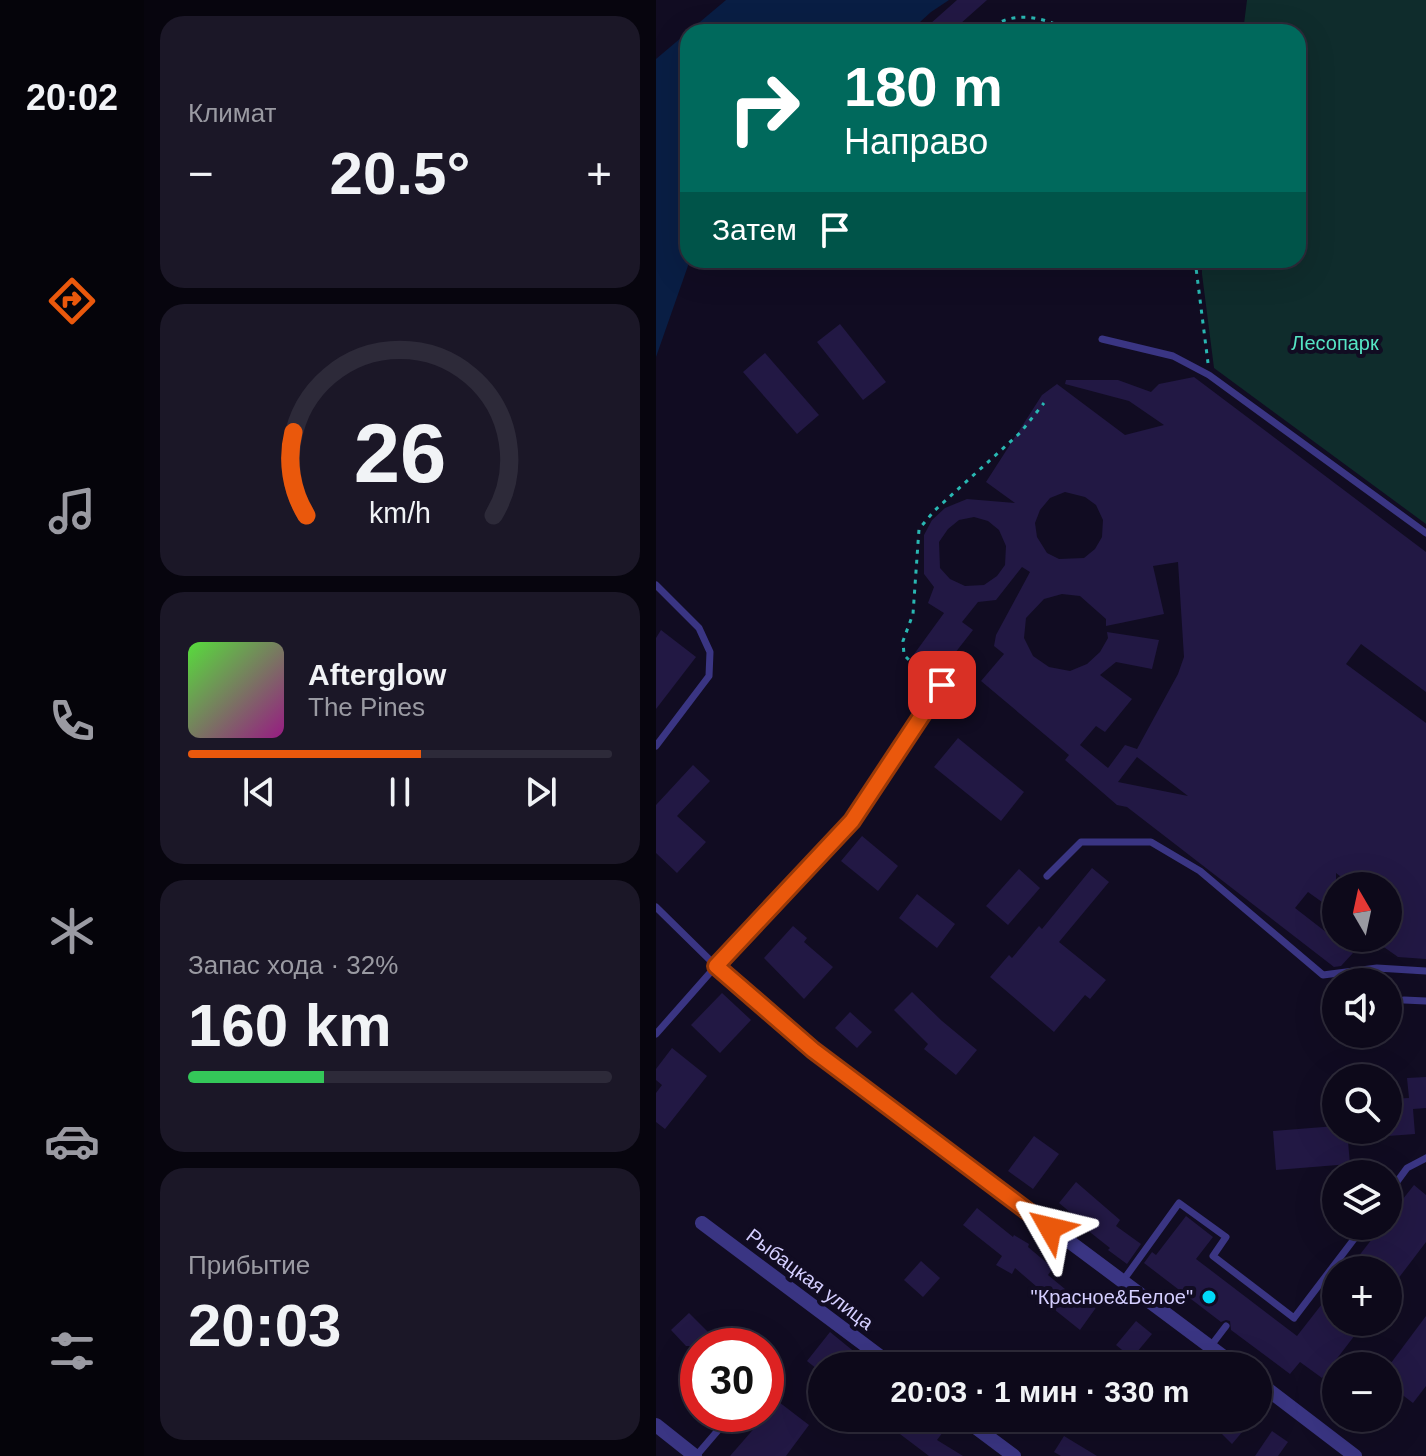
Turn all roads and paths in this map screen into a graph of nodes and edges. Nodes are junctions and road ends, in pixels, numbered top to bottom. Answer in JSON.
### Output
{"nodes":[{"id":1,"x":999,"y":24,"type":"edge"},
{"id":2,"x":1056,"y":24,"type":"edge"},
{"id":3,"x":1196,"y":268,"type":"edge"},
{"id":4,"x":1102,"y":339,"type":"dead end"},
{"id":5,"x":1209,"y":375,"type":"junction"},
{"id":6,"x":1044,"y":403,"type":"dead end"},
{"id":7,"x":1426,"y":533,"type":"edge"},
{"id":8,"x":656,"y":585,"type":"edge"},
{"id":9,"x":940,"y":687,"type":"joint"},
{"id":10,"x":656,"y":746,"type":"edge"},
{"id":11,"x":1047,"y":876,"type":"dead end"},
{"id":12,"x":656,"y":907,"type":"edge"},
{"id":13,"x":716,"y":966,"type":"junction"},
{"id":14,"x":1426,"y":971,"type":"edge"},
{"id":15,"x":1404,"y":1000,"type":"dead end"},
{"id":16,"x":1426,"y":1001,"type":"edge"},
{"id":17,"x":656,"y":1034,"type":"edge"},
{"id":18,"x":1426,"y":1158,"type":"edge"},
{"id":19,"x":1402,"y":1175,"type":"edge"},
{"id":20,"x":702,"y":1223,"type":"dead end"},
{"id":21,"x":1353,"y":1240,"type":"edge"},
{"id":22,"x":1122,"y":1282,"type":"junction"},
{"id":23,"x":1255,"y":1288,"type":"junction"},
{"id":24,"x":1248,"y":1299,"type":"dead end"},
{"id":25,"x":1226,"y":1326,"type":"dead end"},
{"id":26,"x":1210,"y":1347,"type":"junction"},
{"id":27,"x":874,"y":1352,"type":"edge"},
{"id":28,"x":1217,"y":1352,"type":"edge"},
{"id":29,"x":1272,"y":1393,"type":"edge"},
{"id":30,"x":656,"y":1425,"type":"edge"},
{"id":31,"x":717,"y":1432,"type":"edge"},
{"id":32,"x":982,"y":1432,"type":"edge"},
{"id":33,"x":696,"y":1456,"type":"edge"},
{"id":34,"x":1014,"y":1456,"type":"edge"},
{"id":35,"x":1355,"y":1456,"type":"edge"}],
"edges":[{"from":1,"to":2,"type":"path"},
{"from":3,"to":5,"type":"path"},
{"from":4,"to":5,"type":"lane"},
{"from":5,"to":7,"type":"lane"},
{"from":6,"to":9,"type":"path"},
{"from":8,"to":10,"type":"lane"},
{"from":9,"to":13,"type":"lane"},
{"from":11,"to":14,"type":"lane"},
{"from":12,"to":13,"type":"lane"},
{"from":13,"to":17,"type":"lane"},
{"from":13,"to":22,"type":"street"},
{"from":15,"to":16,"type":"lane"},
{"from":18,"to":19,"type":"lane"},
{"from":20,"to":27,"type":"street","name":"Рыбацкая улица"},
{"from":21,"to":23,"type":"lane"},
{"from":22,"to":23,"type":"lane"},
{"from":22,"to":26,"type":"street"},
{"from":23,"to":24,"type":"lane"},
{"from":25,"to":26,"type":"lane"},
{"from":26,"to":28,"type":"street"},
{"from":29,"to":35,"type":"street"},
{"from":30,"to":33,"type":"street"},
{"from":31,"to":33,"type":"lane"},
{"from":32,"to":34,"type":"street"}]}
